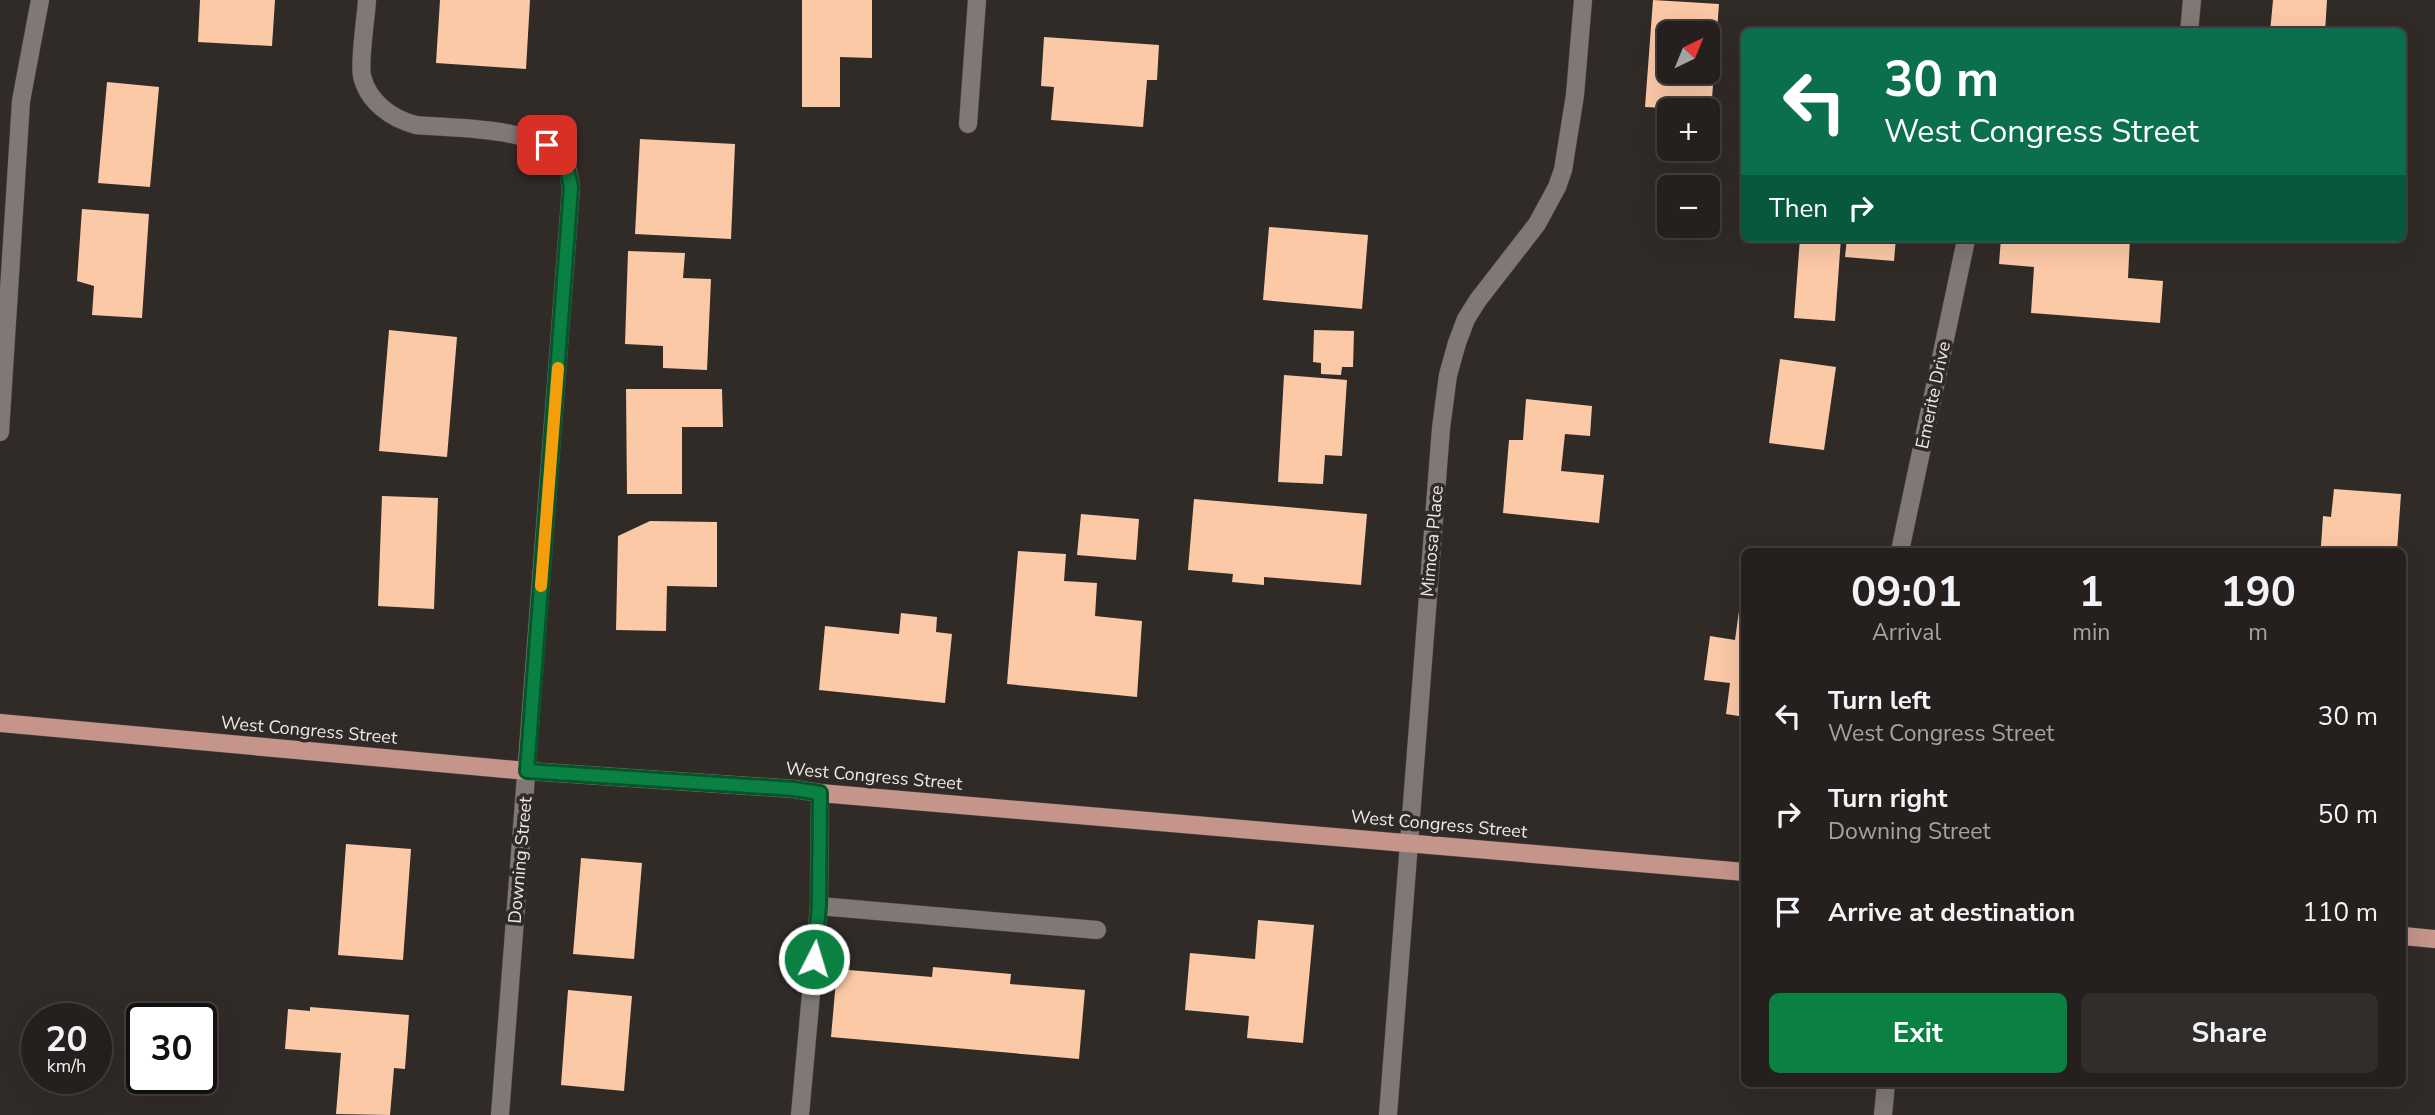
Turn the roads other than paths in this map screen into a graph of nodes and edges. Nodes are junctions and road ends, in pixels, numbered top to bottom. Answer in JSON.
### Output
{"nodes":[{"id":1,"x":40,"y":0,"type":"edge"},
{"id":2,"x":367,"y":0,"type":"edge"},
{"id":3,"x":976,"y":0,"type":"edge"},
{"id":4,"x":1583,"y":0,"type":"edge"},
{"id":5,"x":2192,"y":0,"type":"edge"},
{"id":6,"x":2189,"y":28,"type":"edge"},
{"id":7,"x":968,"y":124,"type":"dead end"},
{"id":8,"x":1966,"y":242,"type":"edge"},
{"id":9,"x":0,"y":432,"type":"edge"},
{"id":10,"x":1901,"y":548,"type":"edge"},
{"id":11,"x":0,"y":723,"type":"edge"},
{"id":12,"x":527,"y":771,"type":"junction"},
{"id":13,"x":820,"y":793,"type":"junction"},
{"id":14,"x":1408,"y":842,"type":"junction"},
{"id":15,"x":1741,"y":872,"type":"edge"},
{"id":16,"x":819,"y":906,"type":"junction"},
{"id":17,"x":1097,"y":930,"type":"dead end"},
{"id":18,"x":2406,"y":936,"type":"edge"},
{"id":19,"x":2435,"y":939,"type":"edge"},
{"id":20,"x":1886,"y":1087,"type":"edge"},
{"id":21,"x":500,"y":1115,"type":"edge"},
{"id":22,"x":800,"y":1115,"type":"edge"},
{"id":23,"x":1388,"y":1115,"type":"edge"},
{"id":24,"x":1884,"y":1115,"type":"edge"}],
"edges":[{"from":1,"to":9,"type":"street"},
{"from":2,"to":12,"type":"street","name":"Downing Street"},
{"from":3,"to":7,"type":"street"},
{"from":4,"to":14,"type":"street","name":"Mimosa Place"},
{"from":5,"to":6,"type":"street"},
{"from":8,"to":10,"type":"street","name":"Emerite Drive"},
{"from":11,"to":12,"type":"main road","name":"West Congress Street"},
{"from":12,"to":13,"type":"main road","name":"West Congress Street"},
{"from":12,"to":21,"type":"street","name":"Downing Street"},
{"from":13,"to":14,"type":"main road","name":"West Congress Street"},
{"from":13,"to":16,"type":"street"},
{"from":14,"to":15,"type":"main road","name":"West Congress Street"},
{"from":14,"to":23,"type":"street","name":"Mimosa Place"},
{"from":16,"to":17,"type":"street"},
{"from":16,"to":22,"type":"street"},
{"from":18,"to":19,"type":"main road"},
{"from":20,"to":24,"type":"street"}]}
